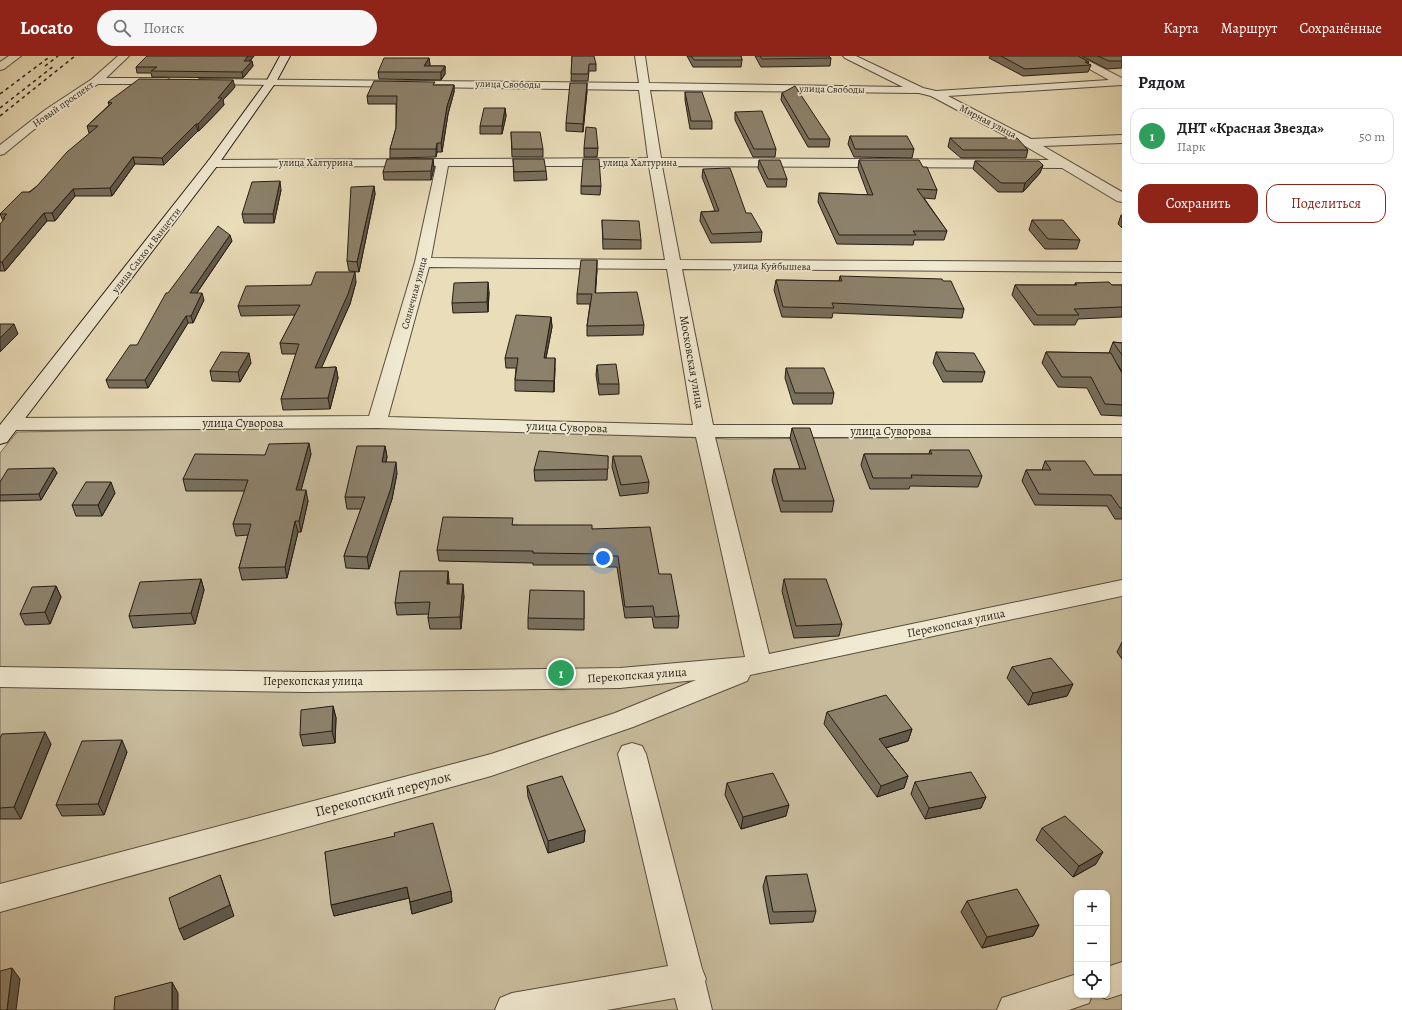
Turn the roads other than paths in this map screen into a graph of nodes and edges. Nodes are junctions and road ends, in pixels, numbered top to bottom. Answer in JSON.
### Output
{"nodes":[{"id":1,"x":16,"y":56,"type":"edge"},
{"id":2,"x":124,"y":56,"type":"edge"},
{"id":3,"x":285,"y":56,"type":"edge"},
{"id":4,"x":640,"y":56,"type":"edge"},
{"id":5,"x":848,"y":56,"type":"edge"},
{"id":6,"x":1071,"y":56,"type":"edge"},
{"id":7,"x":0,"y":67,"type":"edge"},
{"id":8,"x":1110,"y":76,"type":"junction"},
{"id":9,"x":1122,"y":76,"type":"edge"},
{"id":10,"x":96,"y":81,"type":"junction"},
{"id":11,"x":176,"y":81,"type":"edge"},
{"id":12,"x":191,"y":81,"type":"edge"},
{"id":13,"x":271,"y":82,"type":"junction"},
{"id":14,"x":1122,"y":82,"type":"edge"},
{"id":15,"x":645,"y":86,"type":"junction"},
{"id":16,"x":919,"y":90,"type":"junction"},
{"id":17,"x":935,"y":94,"type":"junction"},
{"id":18,"x":1122,"y":139,"type":"edge"},
{"id":19,"x":1029,"y":143,"type":"junction"},
{"id":20,"x":0,"y":151,"type":"edge"},
{"id":21,"x":443,"y":162,"type":"junction"},
{"id":22,"x":655,"y":162,"type":"junction"},
{"id":23,"x":213,"y":163,"type":"junction"},
{"id":24,"x":1066,"y":164,"type":"junction"},
{"id":25,"x":1122,"y":198,"type":"edge"},
{"id":26,"x":423,"y":262,"type":"junction"},
{"id":27,"x":674,"y":265,"type":"junction"},
{"id":28,"x":1122,"y":267,"type":"edge"},
{"id":29,"x":377,"y":422,"type":"junction"},
{"id":30,"x":6,"y":431,"type":"edge"},
{"id":31,"x":704,"y":431,"type":"junction"},
{"id":32,"x":1122,"y":431,"type":"edge"},
{"id":33,"x":1122,"y":588,"type":"edge"},
{"id":34,"x":759,"y":665,"type":"junction"},
{"id":35,"x":0,"y":677,"type":"edge"},
{"id":36,"x":632,"y":754,"type":"dead end"},
{"id":37,"x":0,"y":898,"type":"edge"},
{"id":38,"x":1122,"y":978,"type":"edge"},
{"id":39,"x":1110,"y":982,"type":"edge"},
{"id":40,"x":1074,"y":993,"type":"edge"},
{"id":41,"x":692,"y":995,"type":"edge"},
{"id":42,"x":512,"y":1010,"type":"edge"},
{"id":43,"x":1014,"y":1010,"type":"edge"}],
"edges":[{"from":1,"to":7,"type":"street"},
{"from":2,"to":10,"type":"street","name":"Новый проспект"},
{"from":3,"to":13,"type":"street","name":"улица Сакко и Ванцетти"},
{"from":4,"to":15,"type":"street","name":"Московская улица"},
{"from":5,"to":16,"type":"street","name":"Мирная улица"},
{"from":6,"to":8,"type":"street"},
{"from":8,"to":9,"type":"street"},
{"from":8,"to":14,"type":"street"},
{"from":10,"to":11,"type":"street"},
{"from":10,"to":20,"type":"street","name":"Новый проспект"},
{"from":12,"to":13,"type":"street","name":"улица Свободы"},
{"from":13,"to":15,"type":"street","name":"улица Свободы"},
{"from":13,"to":23,"type":"street","name":"улица Сакко и Ванцетти"},
{"from":14,"to":17,"type":"street"},
{"from":15,"to":16,"type":"street","name":"улица Свободы"},
{"from":15,"to":22,"type":"street","name":"Московская улица"},
{"from":16,"to":17,"type":"street","name":"Мирная улица"},
{"from":17,"to":19,"type":"street","name":"Мирная улица"},
{"from":18,"to":19,"type":"street"},
{"from":19,"to":24,"type":"street","name":"Мирная улица"},
{"from":21,"to":22,"type":"street","name":"улица Халтурина"},
{"from":21,"to":23,"type":"street","name":"улица Халтурина"},
{"from":21,"to":26,"type":"street","name":"Солнечная улица"},
{"from":22,"to":24,"type":"street","name":"улица Халтурина"},
{"from":22,"to":27,"type":"street","name":"Московская улица"},
{"from":23,"to":30,"type":"street","name":"улица Сакко и Ванцетти"},
{"from":24,"to":25,"type":"street","name":"Мирная улица"},
{"from":26,"to":27,"type":"street","name":"улица Куйбышева"},
{"from":26,"to":29,"type":"street","name":"Солнечная улица"},
{"from":27,"to":28,"type":"street","name":"улица Куйбышева"},
{"from":27,"to":31,"type":"street","name":"Московская улица"},
{"from":29,"to":30,"type":"street","name":"улица Суворова"},
{"from":29,"to":31,"type":"street","name":"улица Суворова"},
{"from":31,"to":32,"type":"street","name":"улица Суворова"},
{"from":31,"to":34,"type":"street","name":"Московская улица"},
{"from":33,"to":34,"type":"street","name":"Перекопская улица"},
{"from":34,"to":35,"type":"street","name":"Перекопская улица"},
{"from":34,"to":37,"type":"street","name":"Перекопский переулок"},
{"from":36,"to":41,"type":"street"},
{"from":38,"to":39,"type":"street"},
{"from":40,"to":43,"type":"street"},
{"from":41,"to":42,"type":"street"}]}
